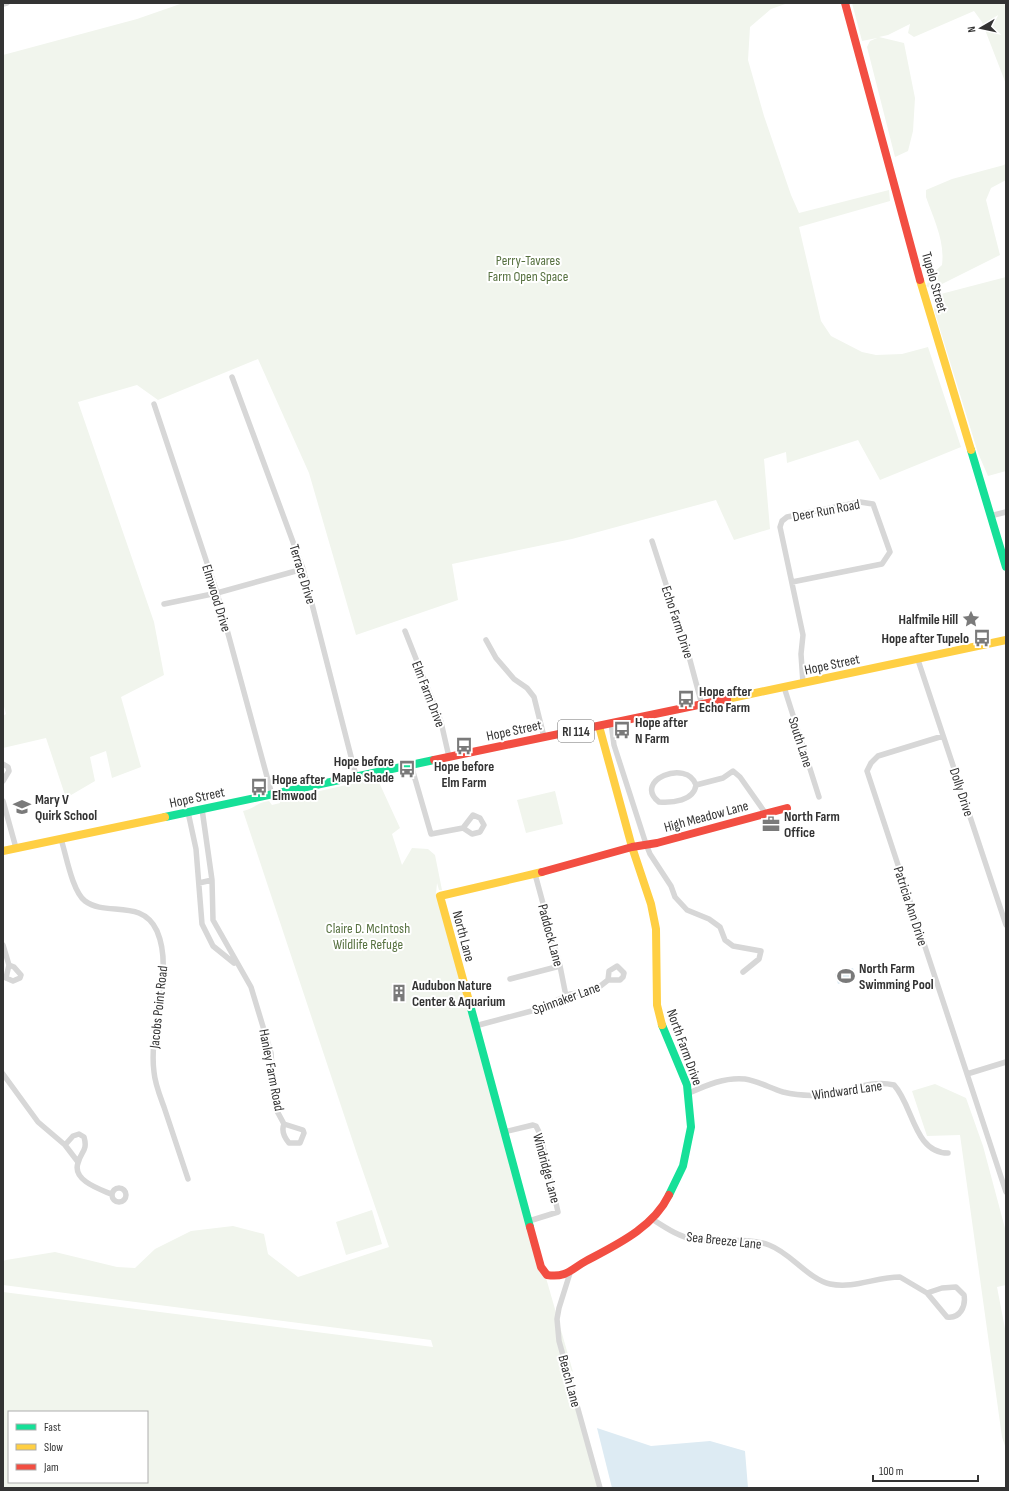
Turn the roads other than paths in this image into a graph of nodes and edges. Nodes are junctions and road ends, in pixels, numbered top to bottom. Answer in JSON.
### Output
{"nodes":[{"id":1,"x":7,"y":3,"type":"edge"},
{"id":2,"x":845,"y":3,"type":"edge"},
{"id":3,"x":3,"y":4,"type":"edge"},
{"id":4,"x":232,"y":377,"type":"dead end"},
{"id":5,"x":154,"y":404,"type":"dead end"},
{"id":6,"x":1006,"y":512,"type":"edge"},
{"id":7,"x":990,"y":516,"type":"junction"},
{"id":8,"x":652,"y":541,"type":"dead end"},
{"id":9,"x":1006,"y":567,"type":"edge"},
{"id":10,"x":303,"y":570,"type":"junction"},
{"id":11,"x":792,"y":582,"type":"junction"},
{"id":12,"x":217,"y":593,"type":"junction"},
{"id":13,"x":164,"y":604,"type":"dead end"},
{"id":14,"x":405,"y":631,"type":"dead end"},
{"id":15,"x":486,"y":640,"type":"dead end"},
{"id":16,"x":1006,"y":640,"type":"edge"},
{"id":17,"x":918,"y":660,"type":"junction"},
{"id":18,"x":803,"y":683,"type":"junction"},
{"id":19,"x":784,"y":687,"type":"junction"},
{"id":20,"x":702,"y":705,"type":"junction"},
{"id":21,"x":611,"y":723,"type":"junction"},
{"id":22,"x":599,"y":726,"type":"junction"},
{"id":23,"x":943,"y":736,"type":"junction"},
{"id":24,"x":544,"y":738,"type":"junction"},
{"id":25,"x":449,"y":757,"type":"junction"},
{"id":26,"x":3,"y":764,"type":"edge"},
{"id":27,"x":411,"y":765,"type":"junction"},
{"id":28,"x":356,"y":776,"type":"junction"},
{"id":29,"x":3,"y":781,"type":"edge"},
{"id":30,"x":696,"y":785,"type":"junction"},
{"id":31,"x":272,"y":794,"type":"junction"},
{"id":32,"x":819,"y":796,"type":"dead end"},
{"id":33,"x":3,"y":801,"type":"edge"},
{"id":34,"x":787,"y":808,"type":"dead end"},
{"id":35,"x":202,"y":809,"type":"junction"},
{"id":36,"x":188,"y":812,"type":"junction"},
{"id":37,"x":766,"y":814,"type":"junction"},
{"id":38,"x":463,"y":828,"type":"dead end"},
{"id":39,"x":61,"y":839,"type":"junction"},
{"id":40,"x":206,"y":842,"type":"junction"},
{"id":41,"x":195,"y":843,"type":"junction"},
{"id":42,"x":646,"y":844,"type":"junction"},
{"id":43,"x":632,"y":847,"type":"junction"},
{"id":44,"x":16,"y":848,"type":"junction"},
{"id":45,"x":3,"y":851,"type":"edge"},
{"id":46,"x":535,"y":874,"type":"junction"},
{"id":47,"x":212,"y":880,"type":"junction"},
{"id":48,"x":199,"y":883,"type":"junction"},
{"id":49,"x":212,"y":914,"type":"junction"},
{"id":50,"x":201,"y":917,"type":"junction"},
{"id":51,"x":1006,"y":925,"type":"edge"},
{"id":52,"x":3,"y":945,"type":"edge"},
{"id":53,"x":8,"y":965,"type":"dead end"},
{"id":54,"x":560,"y":966,"type":"junction"},
{"id":55,"x":242,"y":972,"type":"junction"},
{"id":56,"x":743,"y":972,"type":"dead end"},
{"id":57,"x":510,"y":979,"type":"dead end"},
{"id":58,"x":608,"y":980,"type":"dead end"},
{"id":59,"x":566,"y":996,"type":"junction"},
{"id":60,"x":475,"y":1026,"type":"junction"},
{"id":61,"x":1006,"y":1062,"type":"edge"},
{"id":62,"x":967,"y":1074,"type":"junction"},
{"id":63,"x":4,"y":1078,"type":"edge"},
{"id":64,"x":689,"y":1093,"type":"junction"},
{"id":65,"x":284,"y":1124,"type":"dead end"},
{"id":66,"x":504,"y":1132,"type":"junction"},
{"id":67,"x":65,"y":1145,"type":"junction"},
{"id":68,"x":948,"y":1153,"type":"dead end"},
{"id":69,"x":78,"y":1162,"type":"junction"},
{"id":70,"x":188,"y":1179,"type":"dead end"},
{"id":71,"x":1006,"y":1192,"type":"edge"},
{"id":72,"x":111,"y":1194,"type":"dead end"},
{"id":73,"x":652,"y":1219,"type":"junction"},
{"id":74,"x":529,"y":1221,"type":"junction"},
{"id":75,"x":570,"y":1274,"type":"junction"},
{"id":76,"x":927,"y":1293,"type":"junction"},
{"id":77,"x":600,"y":1488,"type":"edge"}],
"edges":[{"from":1,"to":3,"type":"street"},
{"from":2,"to":7,"type":"main road","name":"Tupelo Street"},
{"from":4,"to":10,"type":"street","name":"Terrace Drive"},
{"from":5,"to":12,"type":"street","name":"Elmwood Drive"},
{"from":6,"to":7,"type":"street"},
{"from":7,"to":9,"type":"main road","name":"Tupelo Street"},
{"from":8,"to":20,"type":"street","name":"Echo Farm Drive"},
{"from":10,"to":12,"type":"street"},
{"from":10,"to":28,"type":"street","name":"Terrace Drive"},
{"from":11,"to":11,"type":"street","name":"Deer Run Road"},
{"from":11,"to":18,"type":"street","name":"Deer Run Road"},
{"from":12,"to":13,"type":"street"},
{"from":12,"to":31,"type":"street","name":"Elmwood Drive"},
{"from":14,"to":25,"type":"street","name":"Elm Farm Drive"},
{"from":15,"to":24,"type":"street"},
{"from":16,"to":17,"type":"main road","name":"Hope Street","number":"RI 114"},
{"from":17,"to":18,"type":"main road","name":"Hope Street","number":"RI 114"},
{"from":17,"to":23,"type":"street","name":"Dolly Drive"},
{"from":18,"to":19,"type":"main road","name":"Hope Street","number":"RI 114"},
{"from":19,"to":20,"type":"main road","name":"Hope Street","number":"RI 114"},
{"from":19,"to":32,"type":"street","name":"South Lane"},
{"from":20,"to":21,"type":"main road","name":"Hope Street","number":"RI 114"},
{"from":21,"to":22,"type":"main road","name":"Hope Street","number":"RI 114"},
{"from":21,"to":42,"type":"street"},
{"from":22,"to":24,"type":"main road","name":"Hope Street","number":"RI 114"},
{"from":22,"to":43,"type":"main road","name":"North Farm Drive"},
{"from":23,"to":51,"type":"street","name":"Dolly Drive"},
{"from":23,"to":62,"type":"street","name":"Patricia Ann Drive"},
{"from":24,"to":25,"type":"main road","name":"Hope Street","number":"RI 114"},
{"from":25,"to":27,"type":"main road","name":"Hope Street","number":"RI 114"},
{"from":26,"to":29,"type":"street"},
{"from":27,"to":28,"type":"main road","name":"Hope Street","number":"RI 114"},
{"from":27,"to":38,"type":"street"},
{"from":28,"to":31,"type":"main road","name":"Hope Street","number":"RI 114"},
{"from":30,"to":30,"type":"street"},
{"from":30,"to":37,"type":"street"},
{"from":31,"to":35,"type":"main road","name":"Hope Street","number":"RI 114"},
{"from":33,"to":44,"type":"street"},
{"from":34,"to":37,"type":"main road","name":"High Meadow Lane"},
{"from":35,"to":36,"type":"main road","name":"Hope Street","number":"RI 114"},
{"from":35,"to":40,"type":"street","name":"Hanley Farm Road"},
{"from":36,"to":39,"type":"main road","name":"Hope Street","number":"RI 114"},
{"from":36,"to":41,"type":"street","name":"Hanley Farm Road"},
{"from":37,"to":42,"type":"main road","name":"High Meadow Lane"},
{"from":39,"to":44,"type":"main road","number":"RI 114"},
{"from":39,"to":70,"type":"street","name":"Jacobs Point Road"},
{"from":40,"to":41,"type":"street"},
{"from":40,"to":47,"type":"street","name":"Hanley Farm Road"},
{"from":41,"to":48,"type":"street","name":"Hanley Farm Road"},
{"from":42,"to":43,"type":"main road","name":"High Meadow Lane"},
{"from":42,"to":56,"type":"street"},
{"from":43,"to":46,"type":"main road","name":"North Lane"},
{"from":43,"to":64,"type":"main road","name":"North Farm Drive"},
{"from":44,"to":45,"type":"main road","number":"RI 114"},
{"from":46,"to":54,"type":"street","name":"Paddock Lane"},
{"from":46,"to":60,"type":"main road","name":"North Lane"},
{"from":47,"to":48,"type":"street"},
{"from":47,"to":49,"type":"street","name":"Hanley Farm Road"},
{"from":48,"to":50,"type":"street","name":"Hanley Farm Road"},
{"from":49,"to":50,"type":"street"},
{"from":49,"to":55,"type":"street","name":"Hanley Farm Road"},
{"from":50,"to":55,"type":"street","name":"Hanley Farm Road"},
{"from":52,"to":53,"type":"street"},
{"from":54,"to":57,"type":"street"},
{"from":54,"to":59,"type":"street","name":"Paddock Lane"},
{"from":55,"to":65,"type":"street","name":"Hanley Farm Road"},
{"from":58,"to":59,"type":"street","name":"Spinnaker Lane"},
{"from":59,"to":60,"type":"street","name":"Spinnaker Lane"},
{"from":60,"to":66,"type":"main road","name":"North Lane"},
{"from":61,"to":62,"type":"street"},
{"from":62,"to":71,"type":"street","name":"Patricia Ann Drive"},
{"from":63,"to":67,"type":"street"},
{"from":64,"to":68,"type":"street","name":"Windward Lane"},
{"from":64,"to":73,"type":"main road","name":"North Farm Drive"},
{"from":66,"to":74,"type":"main road","name":"North Lane"},
{"from":66,"to":74,"type":"street","name":"Windridge Lane"},
{"from":67,"to":69,"type":"street"},
{"from":67,"to":69,"type":"street"},
{"from":69,"to":72,"type":"street"},
{"from":73,"to":75,"type":"main road","name":"North Farm Drive"},
{"from":73,"to":76,"type":"street","name":"Sea Breeze Lane"},
{"from":74,"to":75,"type":"main road","name":"North Lane"},
{"from":75,"to":77,"type":"street","name":"Beach Lane"},
{"from":76,"to":76,"type":"street","name":"Sea Breeze Lane"}]}
